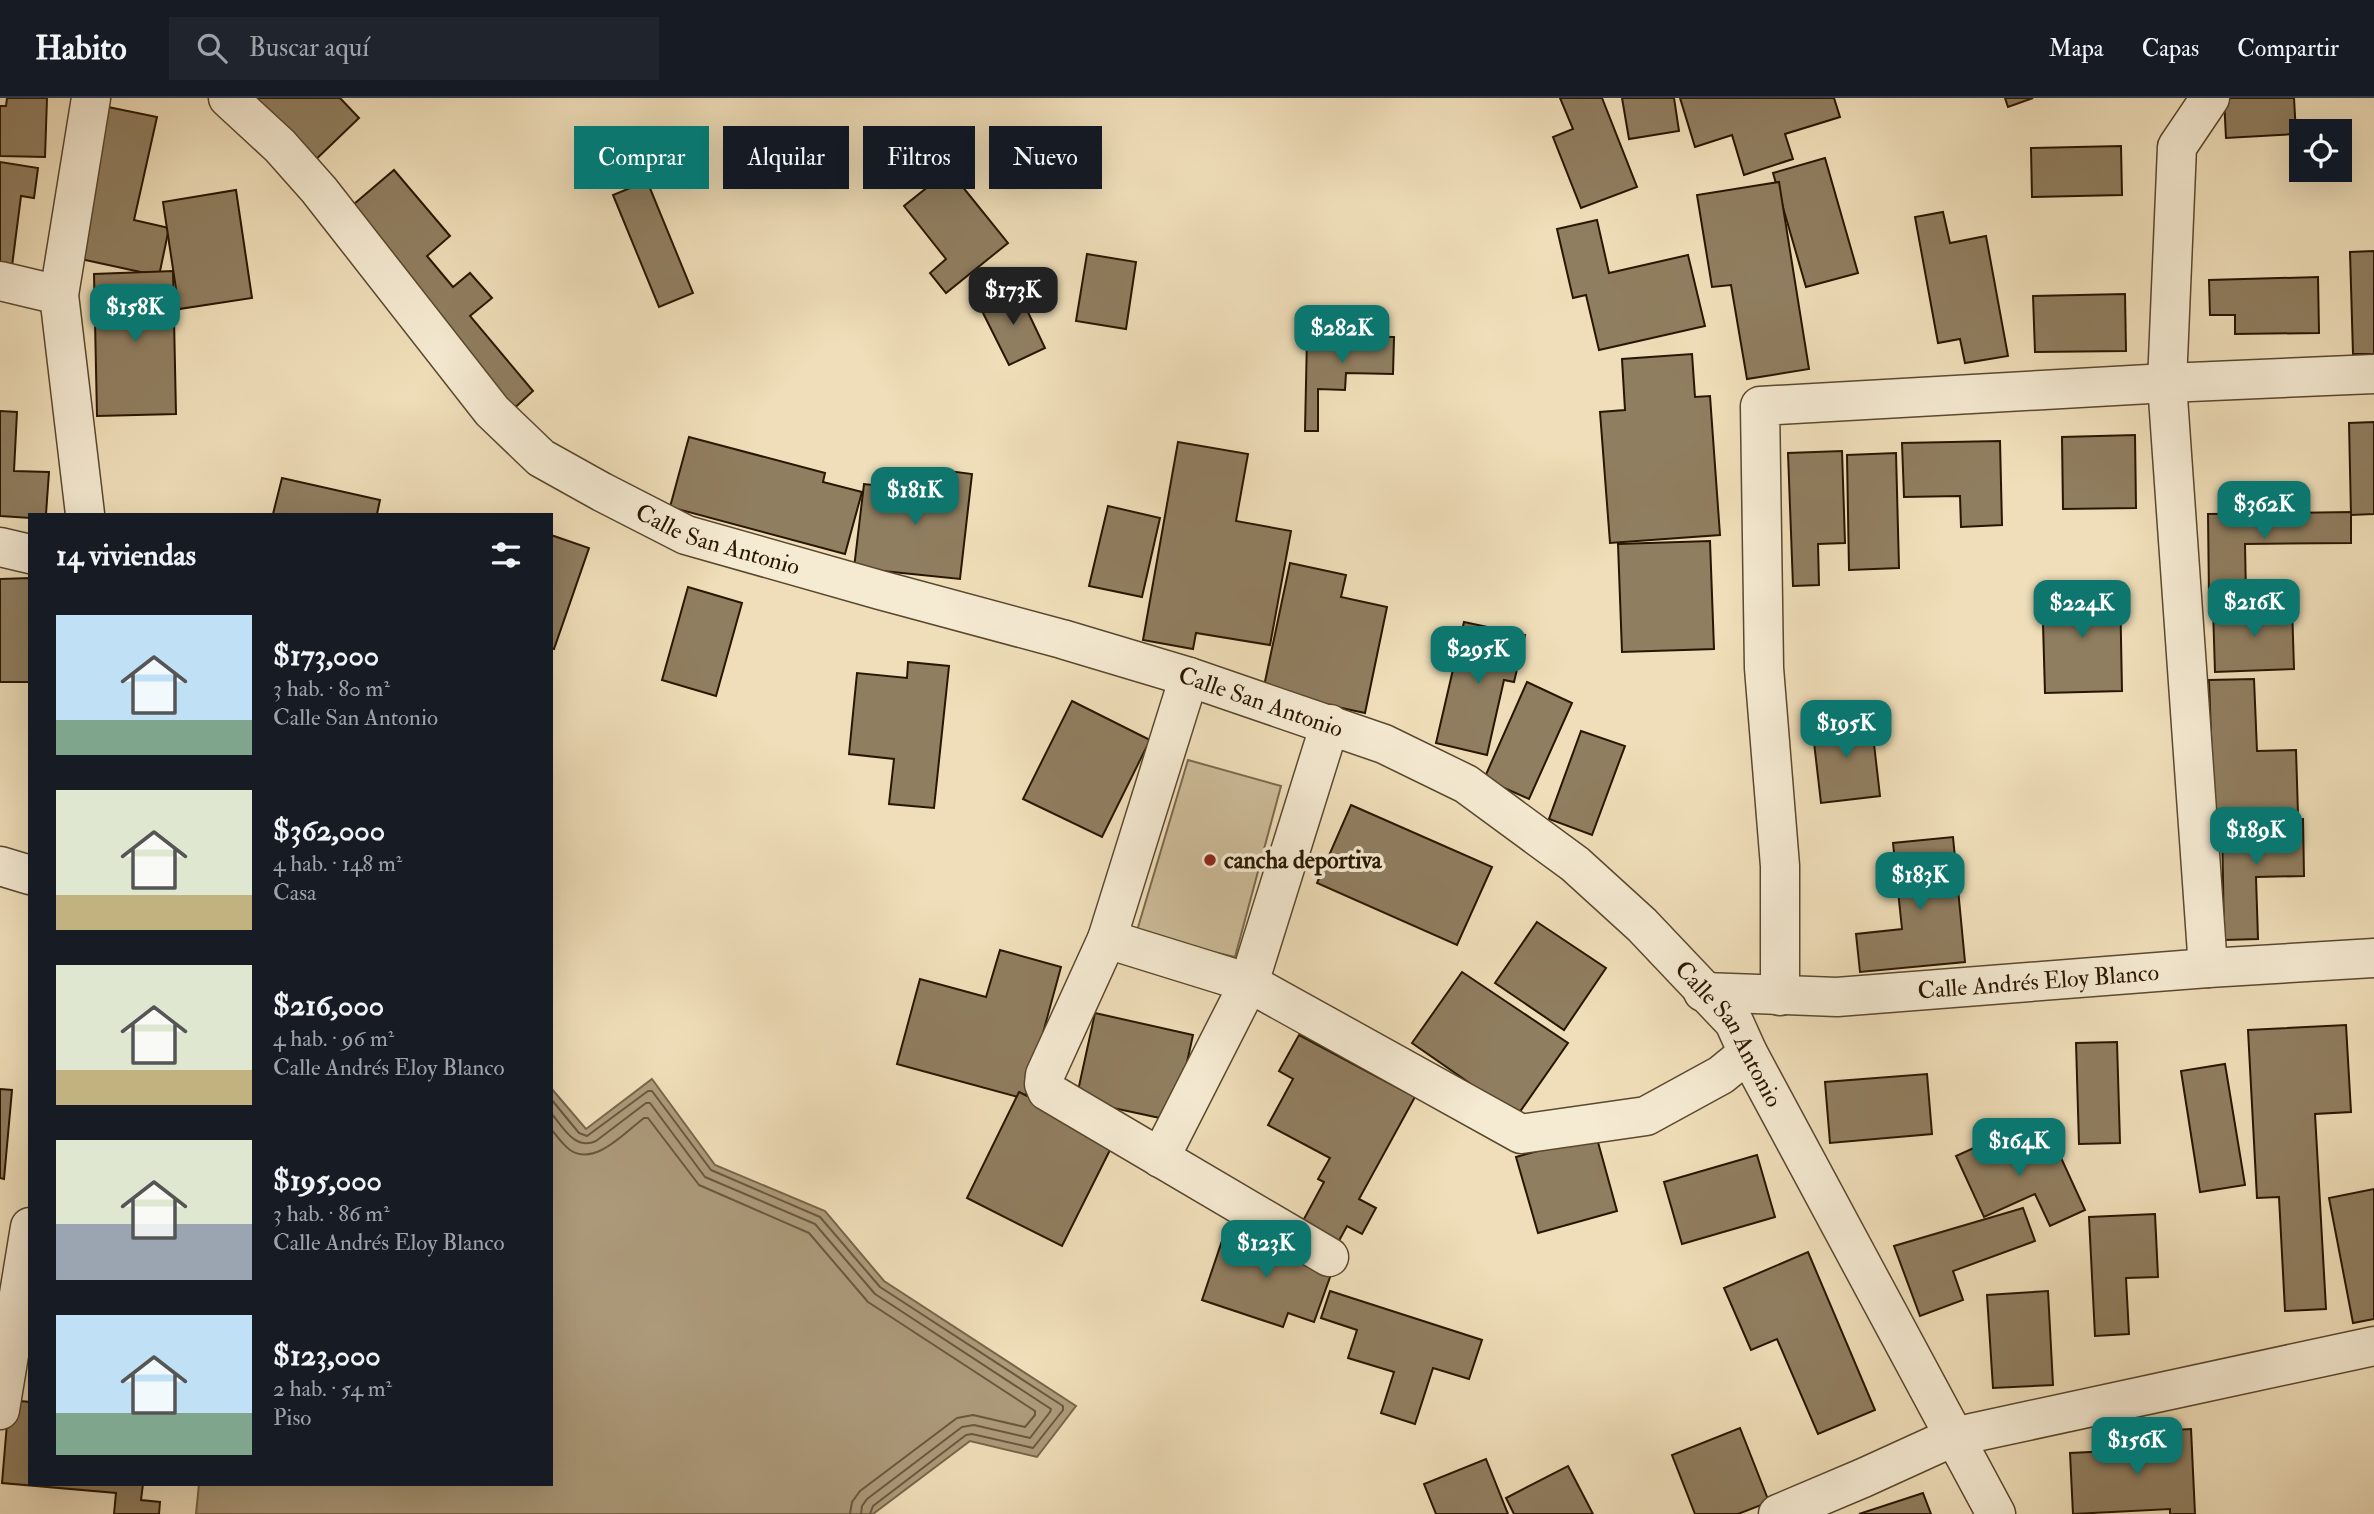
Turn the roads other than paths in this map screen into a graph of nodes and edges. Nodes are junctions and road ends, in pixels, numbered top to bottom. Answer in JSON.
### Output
{"nodes":[{"id":1,"x":91,"y":98,"type":"edge"},
{"id":2,"x":228,"y":98,"type":"edge"},
{"id":3,"x":2210,"y":98,"type":"edge"},
{"id":4,"x":0,"y":281,"type":"edge"},
{"id":5,"x":59,"y":295,"type":"junction"},
{"id":6,"x":2374,"y":374,"type":"edge"},
{"id":7,"x":2168,"y":383,"type":"junction"},
{"id":8,"x":85,"y":513,"type":"edge"},
{"id":9,"x":0,"y":547,"type":"edge"},
{"id":10,"x":28,"y":554,"type":"edge"},
{"id":11,"x":1189,"y":677,"type":"junction"},
{"id":12,"x":1330,"y":724,"type":"junction"},
{"id":13,"x":0,"y":866,"type":"edge"},
{"id":14,"x":28,"y":874,"type":"edge"},
{"id":15,"x":1107,"y":939,"type":"junction"},
{"id":16,"x":2374,"y":958,"type":"edge"},
{"id":17,"x":2208,"y":968,"type":"junction"},
{"id":18,"x":1249,"y":984,"type":"junction"},
{"id":19,"x":1703,"y":992,"type":"junction"},
{"id":20,"x":1780,"y":996,"type":"junction"},
{"id":21,"x":1748,"y":1053,"type":"junction"},
{"id":22,"x":1160,"y":1158,"type":"junction"},
{"id":23,"x":28,"y":1239,"type":"edge"},
{"id":24,"x":1329,"y":1257,"type":"dead end"},
{"id":25,"x":2374,"y":1346,"type":"edge"},
{"id":26,"x":0,"y":1410,"type":"edge"},
{"id":27,"x":1953,"y":1437,"type":"junction"},
{"id":28,"x":1778,"y":1514,"type":"edge"},
{"id":29,"x":1996,"y":1514,"type":"edge"}],
"edges":[{"from":1,"to":5,"type":"street"},
{"from":2,"to":11,"type":"street","name":"Calle San Antonio"},
{"from":3,"to":7,"type":"street"},
{"from":4,"to":5,"type":"street"},
{"from":5,"to":8,"type":"street"},
{"from":6,"to":7,"type":"street"},
{"from":7,"to":17,"type":"street"},
{"from":7,"to":20,"type":"street"},
{"from":9,"to":10,"type":"street"},
{"from":11,"to":12,"type":"street","name":"Calle San Antonio"},
{"from":11,"to":15,"type":"street"},
{"from":12,"to":18,"type":"street"},
{"from":12,"to":19,"type":"street","name":"Calle San Antonio"},
{"from":13,"to":14,"type":"street"},
{"from":15,"to":18,"type":"street"},
{"from":15,"to":22,"type":"street"},
{"from":16,"to":17,"type":"street","name":"Calle Andrés Eloy Blanco"},
{"from":17,"to":20,"type":"street","name":"Calle Andrés Eloy Blanco"},
{"from":18,"to":21,"type":"street"},
{"from":18,"to":22,"type":"street"},
{"from":19,"to":20,"type":"street","name":"Calle Andrés Eloy Blanco"},
{"from":19,"to":21,"type":"street","name":"Calle San Antonio"},
{"from":21,"to":27,"type":"street","name":"Calle San Antonio"},
{"from":22,"to":24,"type":"street"},
{"from":23,"to":26,"type":"street"},
{"from":25,"to":27,"type":"street"},
{"from":27,"to":28,"type":"street"},
{"from":27,"to":29,"type":"street","name":"Calle San Antonio"}]}
